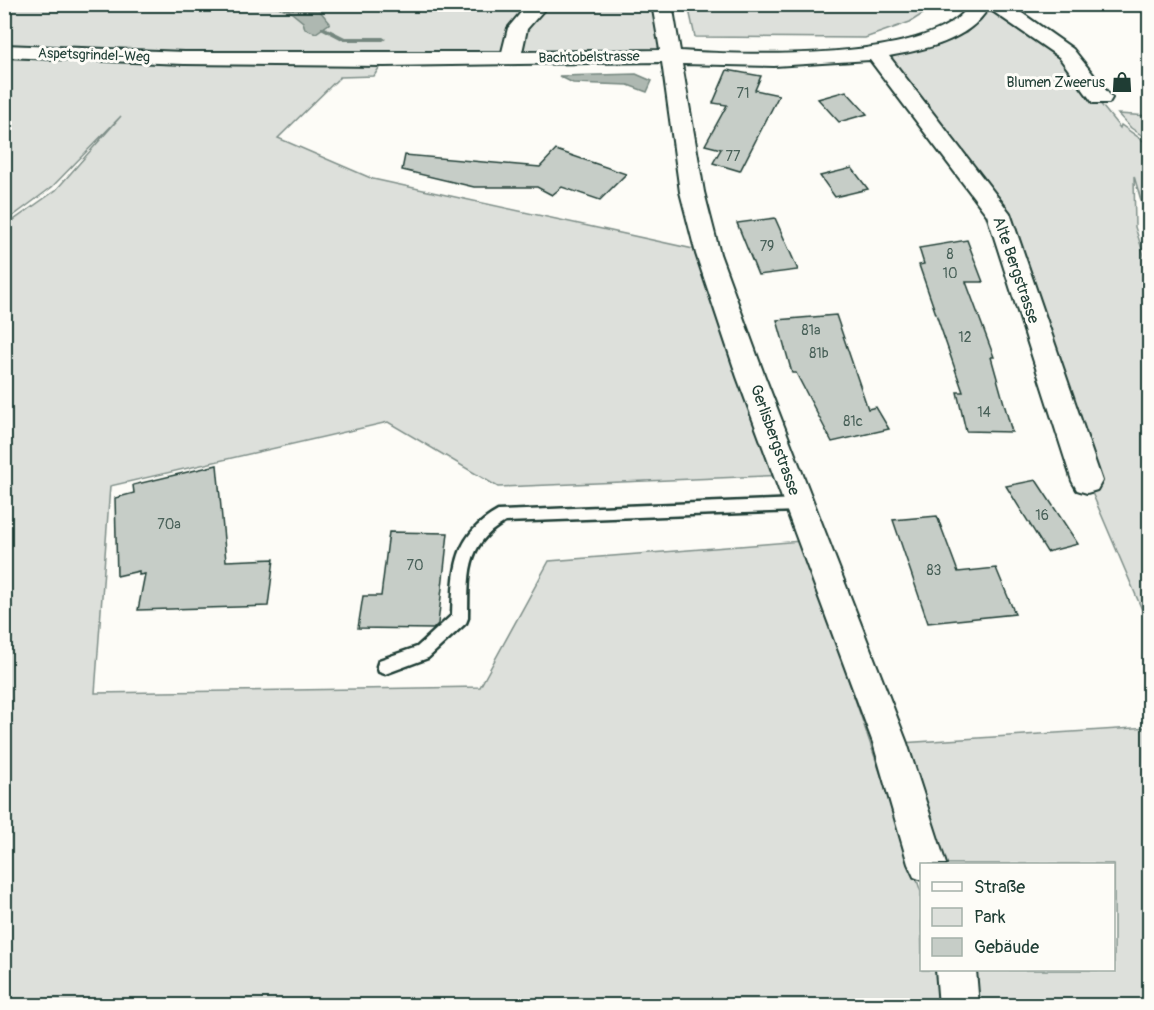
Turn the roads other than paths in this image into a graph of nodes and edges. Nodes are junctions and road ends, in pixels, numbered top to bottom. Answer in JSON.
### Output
{"nodes":[{"id":1,"x":540,"y":4,"type":"edge"},
{"id":2,"x":662,"y":4,"type":"edge"},
{"id":3,"x":980,"y":4,"type":"edge"},
{"id":4,"x":995,"y":4,"type":"edge"},
{"id":5,"x":4,"y":51,"type":"edge"},
{"id":6,"x":876,"y":54,"type":"junction"},
{"id":7,"x":673,"y":57,"type":"junction"},
{"id":8,"x":184,"y":58,"type":"joint"},
{"id":9,"x":512,"y":59,"type":"junction"},
{"id":10,"x":1101,"y":98,"type":"dead end"},
{"id":11,"x":1087,"y":481,"type":"dead end"},
{"id":12,"x":798,"y":505,"type":"junction"},
{"id":13,"x":385,"y":666,"type":"dead end"},
{"id":14,"x":927,"y":863,"type":"edge"},
{"id":15,"x":956,"y":971,"type":"edge"},
{"id":16,"x":959,"y":1005,"type":"edge"}],
"edges":[{"from":1,"to":9,"type":"street"},
{"from":2,"to":7,"type":"street","name":"Gerlisbergstrasse"},
{"from":3,"to":6,"type":"street","name":"Bachtobelstrasse"},
{"from":4,"to":10,"type":"street"},
{"from":5,"to":8,"type":"street","name":"Aspetsgrindel-Weg"},
{"from":6,"to":7,"type":"street","name":"Bachtobelstrasse"},
{"from":6,"to":11,"type":"street","name":"Alte Bergstrasse"},
{"from":7,"to":9,"type":"street","name":"Bachtobelstrasse"},
{"from":7,"to":12,"type":"street","name":"Gerlisbergstrasse"},
{"from":8,"to":9,"type":"street","name":"Bachtobelstrasse"},
{"from":12,"to":13,"type":"lane"},
{"from":12,"to":14,"type":"street","name":"Gerlisbergstrasse"},
{"from":15,"to":16,"type":"street"}]}
